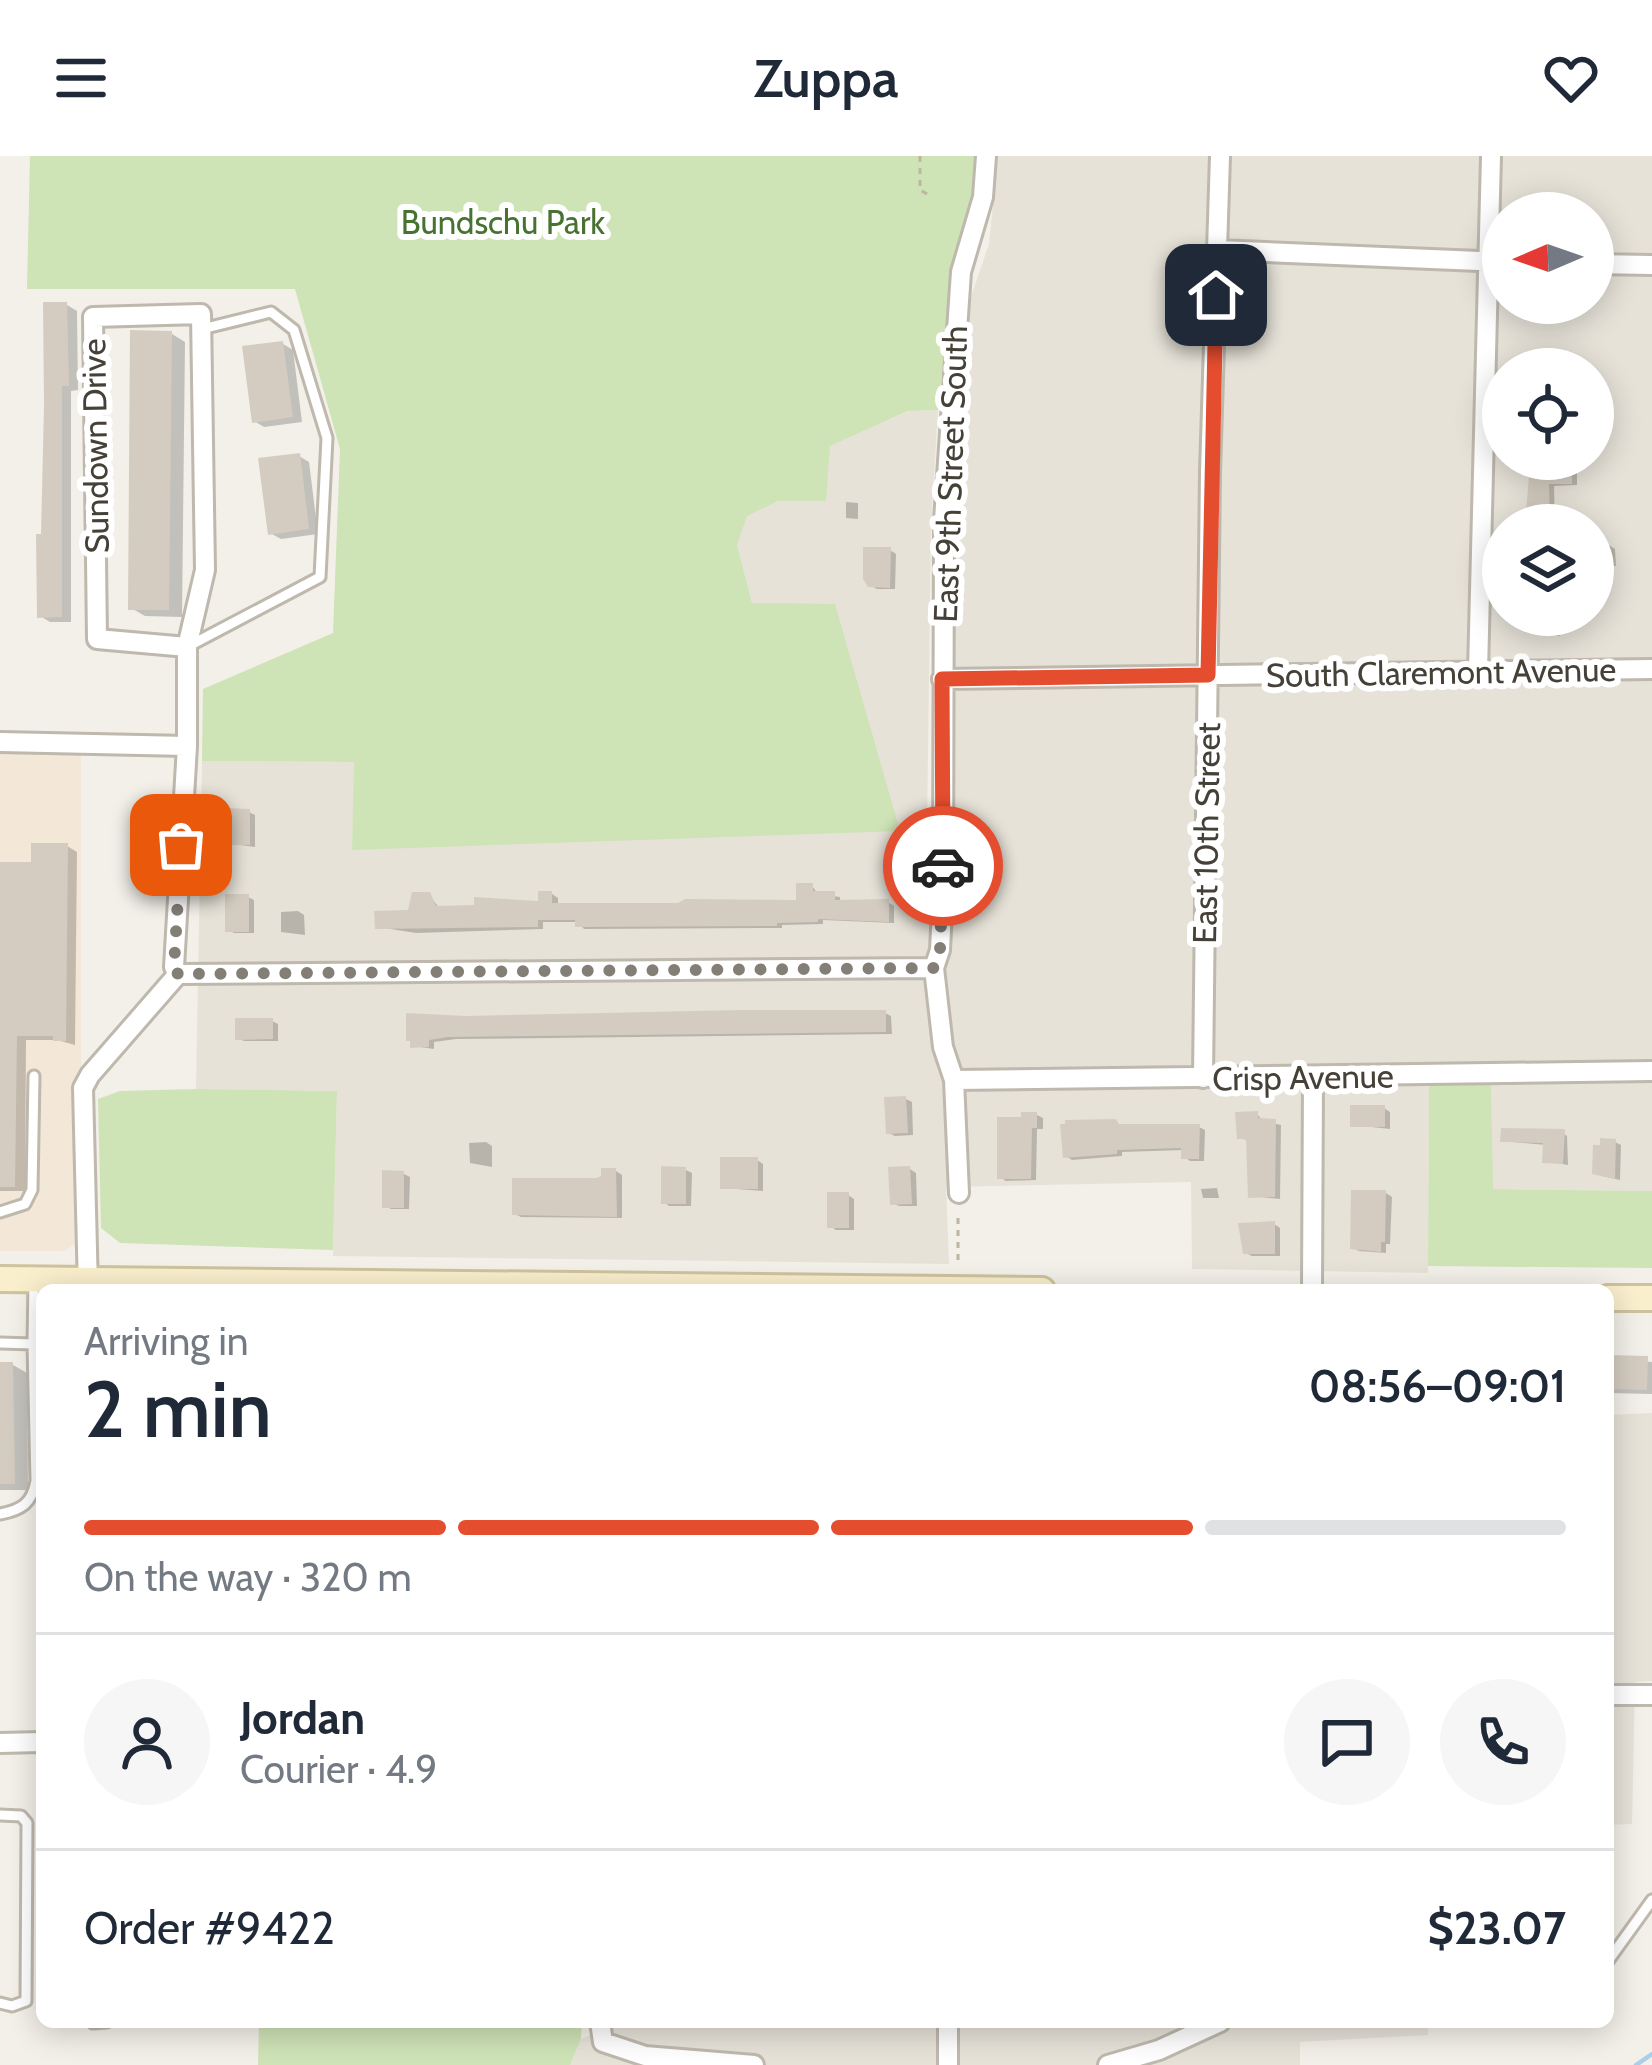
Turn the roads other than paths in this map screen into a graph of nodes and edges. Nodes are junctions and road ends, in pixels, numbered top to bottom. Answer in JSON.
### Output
{"nodes":[{"id":1,"x":986,"y":156,"type":"edge"},
{"id":2,"x":1220,"y":156,"type":"edge"},
{"id":3,"x":1490,"y":156,"type":"edge"},
{"id":4,"x":1492,"y":192,"type":"edge"},
{"id":5,"x":1218,"y":250,"type":"junction"},
{"id":6,"x":1482,"y":261,"type":"edge"},
{"id":7,"x":1614,"y":264,"type":"edge"},
{"id":8,"x":1652,"y":265,"type":"edge"},
{"id":9,"x":1492,"y":324,"type":"edge"},
{"id":10,"x":202,"y":329,"type":"junction"},
{"id":11,"x":188,"y":647,"type":"junction"},
{"id":12,"x":1652,"y":669,"type":"edge"},
{"id":13,"x":1478,"y":671,"type":"junction"},
{"id":14,"x":1208,"y":675,"type":"junction"},
{"id":15,"x":942,"y":679,"type":"junction"},
{"id":16,"x":0,"y":742,"type":"edge"},
{"id":17,"x":187,"y":746,"type":"junction"},
{"id":18,"x":934,"y":968,"type":"junction"},
{"id":19,"x":178,"y":974,"type":"junction"},
{"id":20,"x":1652,"y":1071,"type":"edge"},
{"id":21,"x":34,"y":1076,"type":"dead end"},
{"id":22,"x":1204,"y":1078,"type":"junction"},
{"id":23,"x":1312,"y":1078,"type":"junction"},
{"id":24,"x":954,"y":1080,"type":"junction"},
{"id":25,"x":959,"y":1193,"type":"road end"},
{"id":26,"x":0,"y":1213,"type":"edge"},
{"id":27,"x":0,"y":1279,"type":"edge"},
{"id":28,"x":34,"y":1279,"type":"junction"},
{"id":29,"x":79,"y":1284,"type":"edge"},
{"id":30,"x":88,"y":1284,"type":"edge"},
{"id":31,"x":1312,"y":1284,"type":"edge"},
{"id":32,"x":1614,"y":1298,"type":"edge"},
{"id":33,"x":1652,"y":1298,"type":"edge"},
{"id":34,"x":0,"y":1343,"type":"edge"},
{"id":35,"x":33,"y":1345,"type":"junction"},
{"id":36,"x":0,"y":1514,"type":"edge"},
{"id":37,"x":1614,"y":1695,"type":"edge"},
{"id":38,"x":1652,"y":1695,"type":"edge"},
{"id":39,"x":36,"y":1742,"type":"edge"},
{"id":40,"x":0,"y":1743,"type":"edge"},
{"id":41,"x":0,"y":1815,"type":"edge"},
{"id":42,"x":1652,"y":1900,"type":"edge"},
{"id":43,"x":1614,"y":1953,"type":"edge"},
{"id":44,"x":0,"y":2003,"type":"edge"},
{"id":45,"x":948,"y":2028,"type":"edge"},
{"id":46,"x":1207,"y":2028,"type":"edge"},
{"id":47,"x":601,"y":2032,"type":"edge"},
{"id":48,"x":754,"y":2065,"type":"edge"},
{"id":49,"x":948,"y":2065,"type":"edge"},
{"id":50,"x":1108,"y":2065,"type":"edge"}],
"edges":[{"from":1,"to":15,"type":"street","name":"East 9th Street South"},
{"from":2,"to":5,"type":"street","name":"East 10th Street"},
{"from":3,"to":4,"type":"street"},
{"from":5,"to":6,"type":"street"},
{"from":5,"to":14,"type":"street","name":"East 10th Street"},
{"from":7,"to":8,"type":"street"},
{"from":9,"to":13,"type":"street"},
{"from":10,"to":11,"type":"street"},
{"from":10,"to":11,"type":"lane"},
{"from":10,"to":11,"type":"street","name":"Sundown Drive"},
{"from":11,"to":17,"type":"street"},
{"from":12,"to":13,"type":"street","name":"South Claremont Avenue"},
{"from":13,"to":14,"type":"street","name":"South Claremont Avenue"},
{"from":14,"to":15,"type":"street","name":"South Claremont Avenue"},
{"from":14,"to":22,"type":"street","name":"East 10th Street"},
{"from":15,"to":18,"type":"street","name":"East 9th Street South"},
{"from":16,"to":17,"type":"street"},
{"from":17,"to":19,"type":"street"},
{"from":18,"to":19,"type":"street"},
{"from":18,"to":24,"type":"street","name":"East 9th Street South"},
{"from":19,"to":30,"type":"street"},
{"from":20,"to":23,"type":"street","name":"Crisp Avenue"},
{"from":21,"to":26,"type":"lane"},
{"from":22,"to":23,"type":"street","name":"Crisp Avenue"},
{"from":22,"to":24,"type":"street","name":"Crisp Avenue"},
{"from":23,"to":31,"type":"street"},
{"from":24,"to":25,"type":"street","name":"East 9th Street South"},
{"from":27,"to":28,"type":"main road"},
{"from":28,"to":29,"type":"main road"},
{"from":28,"to":35,"type":"lane"},
{"from":32,"to":33,"type":"main road"},
{"from":34,"to":35,"type":"lane"},
{"from":35,"to":36,"type":"lane"},
{"from":37,"to":38,"type":"street"},
{"from":39,"to":40,"type":"street"},
{"from":41,"to":44,"type":"lane"},
{"from":42,"to":43,"type":"lane"},
{"from":45,"to":49,"type":"street"},
{"from":46,"to":50,"type":"street"},
{"from":47,"to":48,"type":"street"}]}
